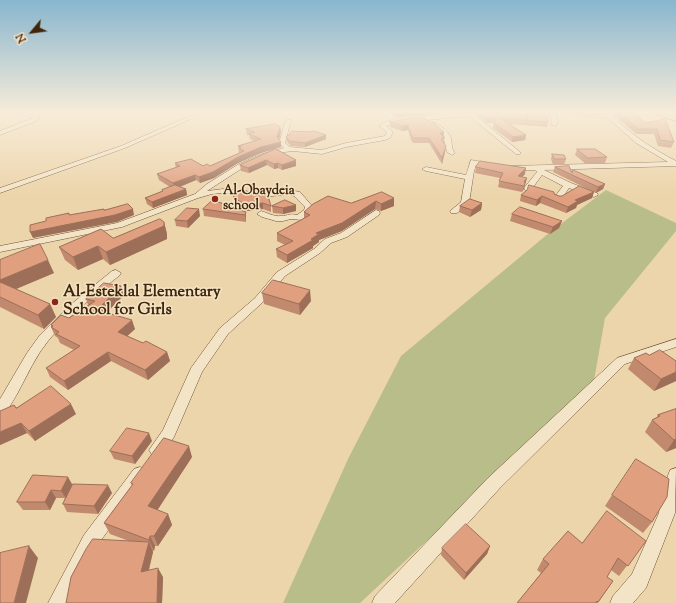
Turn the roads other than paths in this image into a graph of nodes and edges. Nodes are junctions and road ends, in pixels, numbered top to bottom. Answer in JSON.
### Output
{"nodes":[{"id":1,"x":139,"y":140,"type":"edge"},
{"id":2,"x":283,"y":140,"type":"edge"},
{"id":3,"x":371,"y":140,"type":"edge"},
{"id":4,"x":448,"y":140,"type":"edge"},
{"id":5,"x":502,"y":140,"type":"edge"},
{"id":6,"x":635,"y":140,"type":"edge"},
{"id":7,"x":289,"y":149,"type":"junction"},
{"id":8,"x":452,"y":153,"type":"dead end"},
{"id":9,"x":518,"y":153,"type":"dead end"},
{"id":10,"x":674,"y":164,"type":"edge"},
{"id":11,"x":426,"y":169,"type":"dead end"},
{"id":12,"x":539,"y":170,"type":"junction"},
{"id":13,"x":676,"y":170,"type":"edge"},
{"id":14,"x":469,"y":178,"type":"junction"},
{"id":15,"x":568,"y":185,"type":"junction"},
{"id":16,"x":528,"y":188,"type":"edge"},
{"id":17,"x":0,"y":191,"type":"edge"},
{"id":18,"x":594,"y":195,"type":"edge"},
{"id":19,"x":195,"y":196,"type":"junction"},
{"id":20,"x":557,"y":199,"type":"edge"},
{"id":21,"x":454,"y":211,"type":"dead end"},
{"id":22,"x":376,"y":213,"type":"dead end"},
{"id":23,"x":261,"y":214,"type":"dead end"},
{"id":24,"x":0,"y":249,"type":"edge"},
{"id":25,"x":116,"y":273,"type":"dead end"},
{"id":26,"x":676,"y":343,"type":"edge"},
{"id":27,"x":0,"y":409,"type":"edge"},
{"id":28,"x":676,"y":475,"type":"edge"},
{"id":29,"x":58,"y":603,"type":"edge"},
{"id":30,"x":382,"y":603,"type":"edge"},
{"id":31,"x":620,"y":603,"type":"edge"}],
"edges":[{"from":1,"to":17,"type":"street"},
{"from":2,"to":7,"type":"street"},
{"from":3,"to":7,"type":"street"},
{"from":4,"to":8,"type":"street"},
{"from":5,"to":9,"type":"street"},
{"from":6,"to":10,"type":"street"},
{"from":7,"to":19,"type":"street"},
{"from":10,"to":12,"type":"street"},
{"from":10,"to":13,"type":"street"},
{"from":11,"to":14,"type":"street"},
{"from":12,"to":14,"type":"street"},
{"from":12,"to":15,"type":"street"},
{"from":12,"to":16,"type":"street"},
{"from":14,"to":21,"type":"street"},
{"from":15,"to":18,"type":"street"},
{"from":15,"to":20,"type":"street"},
{"from":19,"to":23,"type":"street"},
{"from":19,"to":24,"type":"street"},
{"from":22,"to":29,"type":"street"},
{"from":25,"to":27,"type":"street"},
{"from":26,"to":30,"type":"street"},
{"from":28,"to":31,"type":"street"}]}
